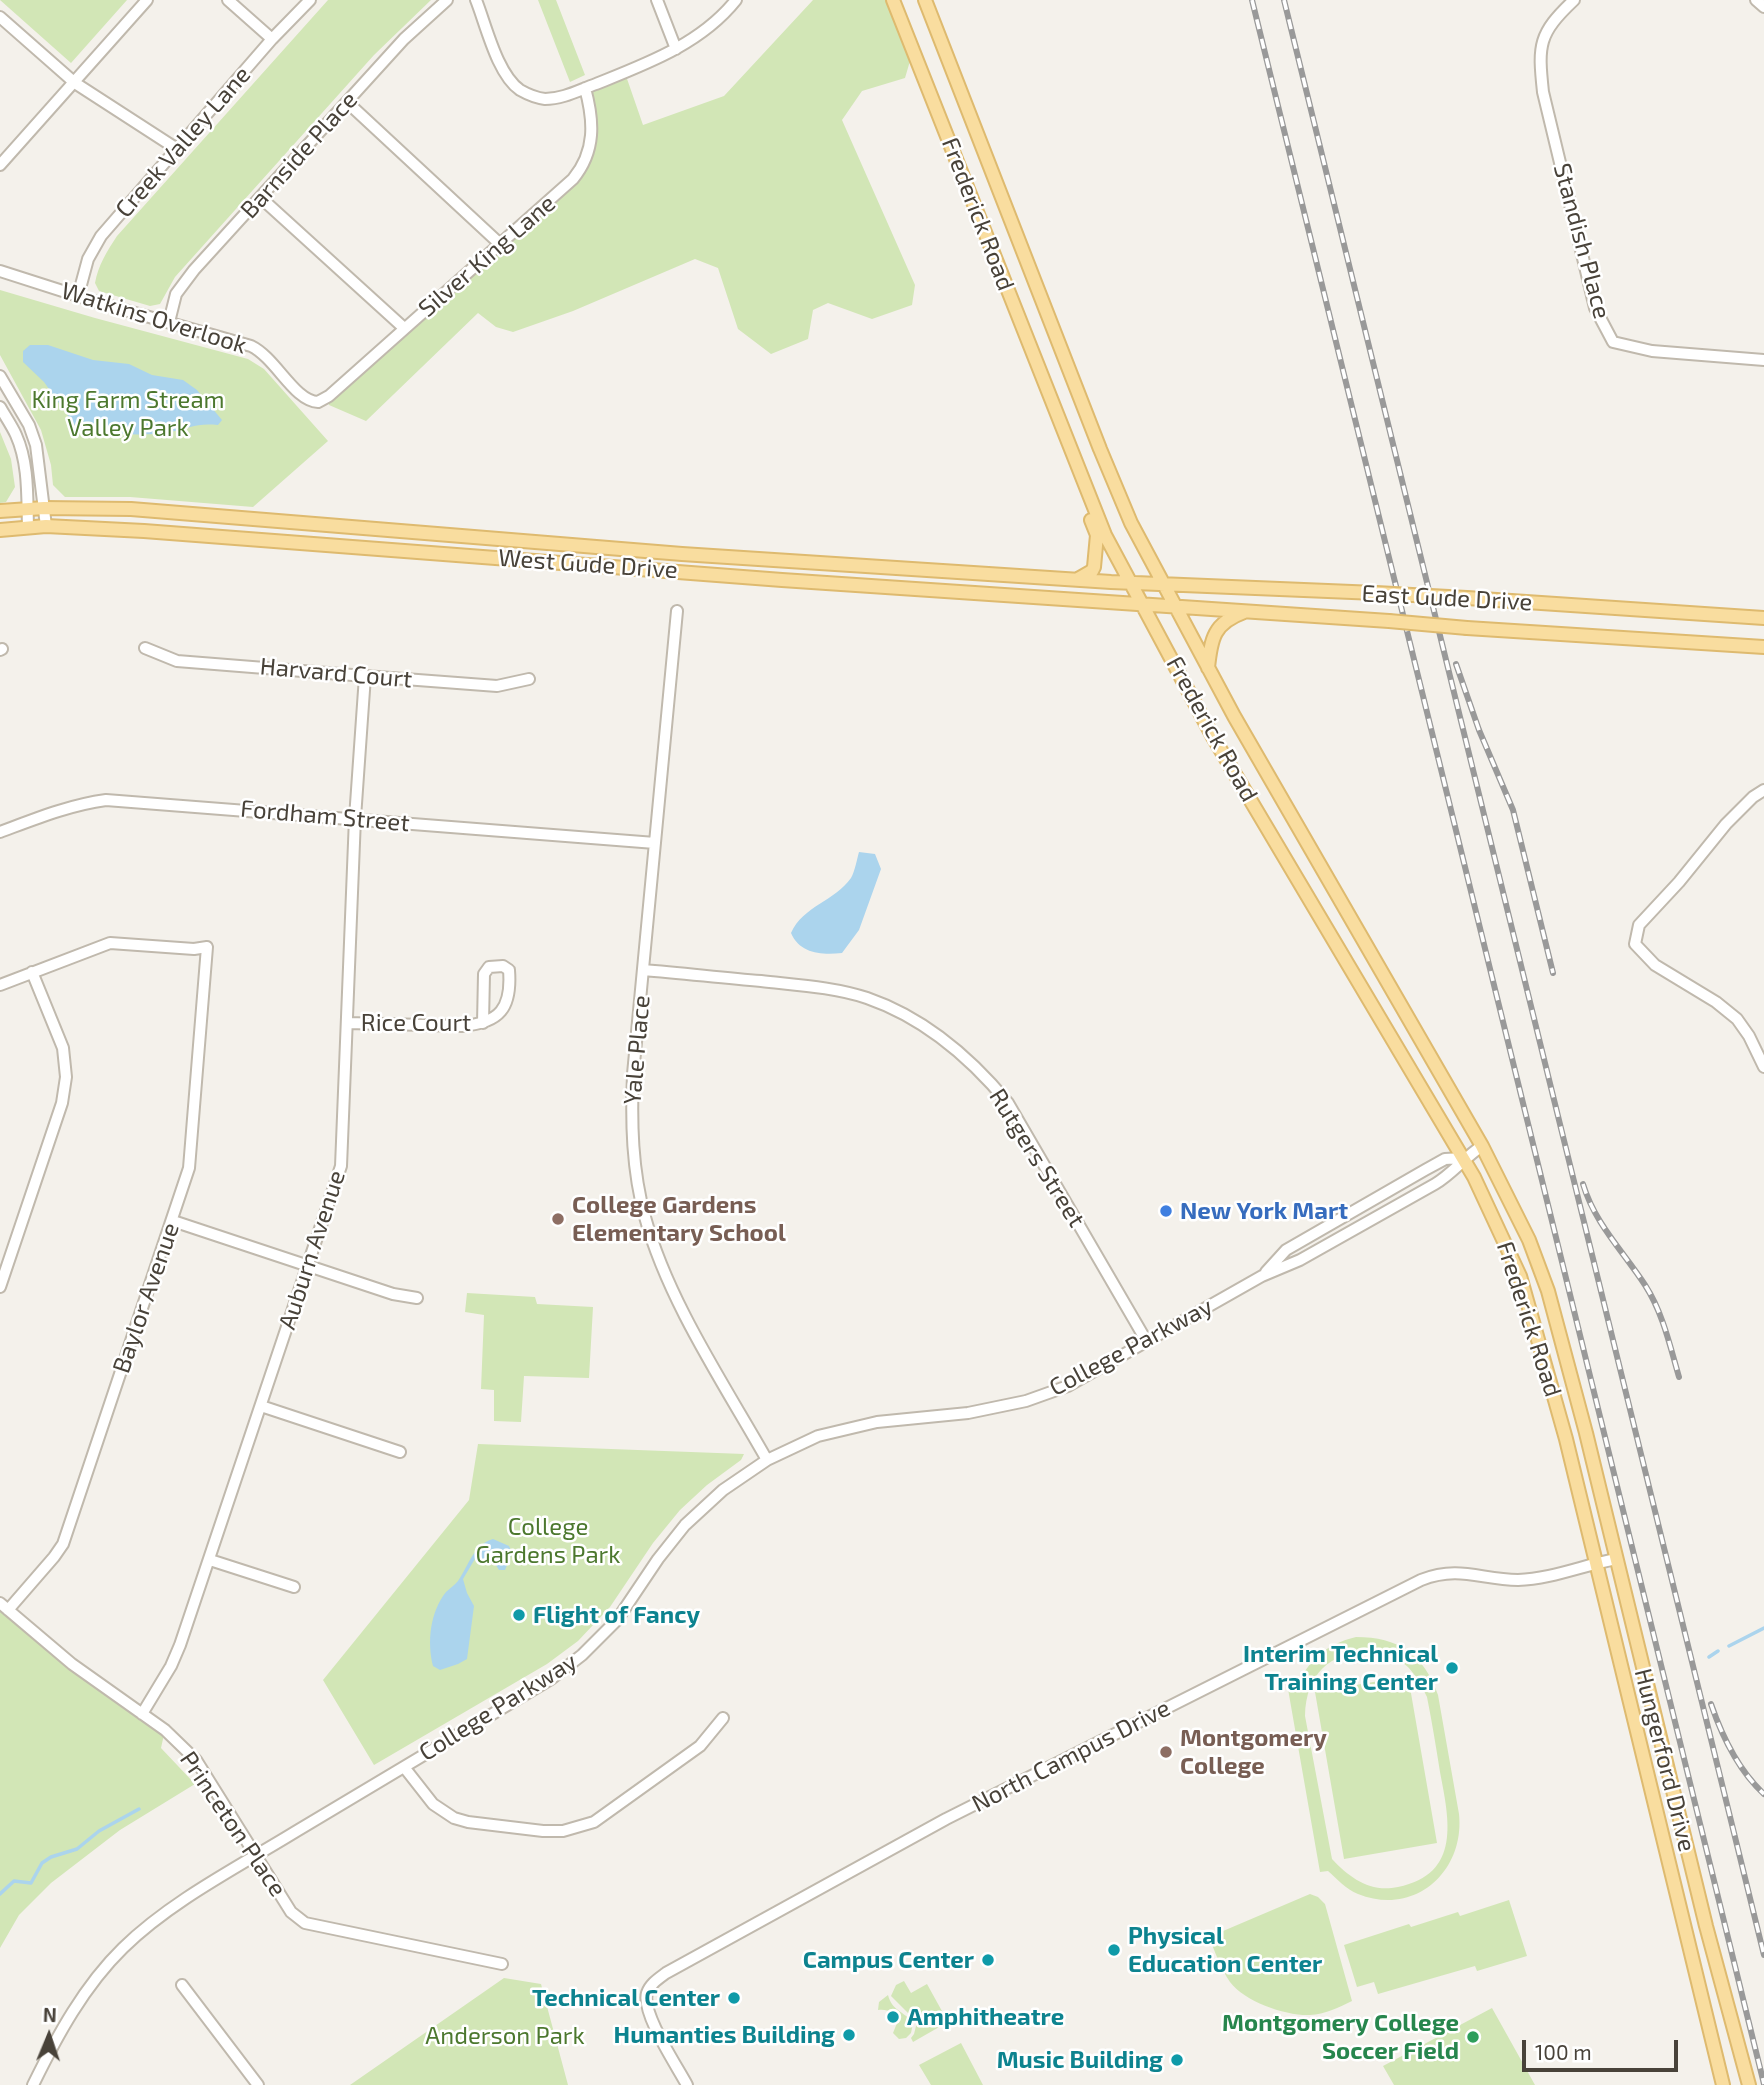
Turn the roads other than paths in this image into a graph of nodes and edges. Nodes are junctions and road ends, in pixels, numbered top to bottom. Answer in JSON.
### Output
{"nodes":[{"id":1,"x":147,"y":0,"type":"edge"},
{"id":2,"x":228,"y":0,"type":"edge"},
{"id":3,"x":310,"y":0,"type":"edge"},
{"id":4,"x":447,"y":0,"type":"edge"},
{"id":5,"x":476,"y":0,"type":"edge"},
{"id":6,"x":657,"y":0,"type":"edge"},
{"id":7,"x":736,"y":0,"type":"edge"},
{"id":8,"x":893,"y":0,"type":"edge"},
{"id":9,"x":925,"y":0,"type":"edge"},
{"id":10,"x":1574,"y":0,"type":"edge"},
{"id":11,"x":1756,"y":0,"type":"edge"},
{"id":12,"x":1764,"y":7,"type":"edge"},
{"id":13,"x":0,"y":17,"type":"edge"},
{"id":14,"x":272,"y":39,"type":"junction"},
{"id":15,"x":676,"y":49,"type":"junction"},
{"id":16,"x":75,"y":83,"type":"junction"},
{"id":17,"x":585,"y":88,"type":"junction"},
{"id":18,"x":347,"y":102,"type":"junction"},
{"id":19,"x":177,"y":149,"type":"junction"},
{"id":20,"x":0,"y":165,"type":"edge"},
{"id":21,"x":261,"y":198,"type":"junction"},
{"id":22,"x":500,"y":244,"type":"junction"},
{"id":23,"x":0,"y":271,"type":"edge"},
{"id":24,"x":78,"y":296,"type":"junction"},
{"id":25,"x":169,"y":322,"type":"junction"},
{"id":26,"x":404,"y":328,"type":"junction"},
{"id":27,"x":1764,"y":360,"type":"edge"},
{"id":28,"x":0,"y":376,"type":"edge"},
{"id":29,"x":329,"y":396,"type":"joint"},
{"id":30,"x":2,"y":411,"type":"edge"},
{"id":31,"x":1090,"y":496,"type":"junction"},
{"id":32,"x":44,"y":508,"type":"junction"},
{"id":33,"x":27,"y":509,"type":"junction"},
{"id":34,"x":0,"y":511,"type":"edge"},
{"id":35,"x":46,"y":526,"type":"junction"},
{"id":36,"x":28,"y":527,"type":"junction"},
{"id":37,"x":0,"y":530,"type":"edge"},
{"id":38,"x":1077,"y":580,"type":"junction"},
{"id":39,"x":1129,"y":581,"type":"junction"},
{"id":40,"x":1162,"y":583,"type":"junction"},
{"id":41,"x":1143,"y":605,"type":"junction"},
{"id":42,"x":1175,"y":607,"type":"junction"},
{"id":43,"x":677,"y":611,"type":"dead end"},
{"id":44,"x":1245,"y":611,"type":"junction"},
{"id":45,"x":1764,"y":618,"type":"edge"},
{"id":46,"x":1764,"y":647,"type":"edge"},
{"id":47,"x":145,"y":648,"type":"dead end"},
{"id":48,"x":1208,"y":668,"type":"junction"},
{"id":49,"x":365,"y":676,"type":"junction"},
{"id":50,"x":529,"y":679,"type":"dead end"},
{"id":51,"x":1764,"y":790,"type":"edge"},
{"id":52,"x":355,"y":818,"type":"junction"},
{"id":53,"x":0,"y":832,"type":"edge"},
{"id":54,"x":655,"y":843,"type":"junction"},
{"id":55,"x":643,"y":970,"type":"junction"},
{"id":56,"x":32,"y":972,"type":"junction"},
{"id":57,"x":0,"y":985,"type":"edge"},
{"id":58,"x":348,"y":1023,"type":"junction"},
{"id":59,"x":483,"y":1023,"type":"junction"},
{"id":60,"x":1764,"y":1067,"type":"edge"},
{"id":61,"x":1482,"y":1146,"type":"junction"},
{"id":62,"x":1463,"y":1158,"type":"junction"},
{"id":63,"x":173,"y":1221,"type":"junction"},
{"id":64,"x":308,"y":1266,"type":"junction"},
{"id":65,"x":1262,"y":1276,"type":"junction"},
{"id":66,"x":0,"y":1287,"type":"edge"},
{"id":67,"x":417,"y":1298,"type":"dead end"},
{"id":68,"x":1147,"y":1342,"type":"junction"},
{"id":69,"x":261,"y":1406,"type":"junction"},
{"id":70,"x":1586,"y":1433,"type":"joint"},
{"id":71,"x":1566,"y":1439,"type":"joint"},
{"id":72,"x":400,"y":1452,"type":"dead end"},
{"id":73,"x":767,"y":1460,"type":"junction"},
{"id":74,"x":1616,"y":1559,"type":"junction"},
{"id":75,"x":209,"y":1560,"type":"junction"},
{"id":76,"x":1596,"y":1563,"type":"junction"},
{"id":77,"x":294,"y":1587,"type":"dead end"},
{"id":78,"x":4,"y":1607,"type":"edge"},
{"id":79,"x":142,"y":1714,"type":"junction"},
{"id":80,"x":723,"y":1718,"type":"dead end"},
{"id":81,"x":404,"y":1767,"type":"junction"},
{"id":82,"x":255,"y":1856,"type":"junction"},
{"id":83,"x":1707,"y":1930,"type":"junction"},
{"id":84,"x":1687,"y":1935,"type":"junction"},
{"id":85,"x":502,"y":1964,"type":"dead end"},
{"id":86,"x":182,"y":1985,"type":"dead end"},
{"id":87,"x":33,"y":2085,"type":"edge"},
{"id":88,"x":258,"y":2085,"type":"edge"},
{"id":89,"x":687,"y":2085,"type":"edge"},
{"id":90,"x":1723,"y":2085,"type":"edge"},
{"id":91,"x":1749,"y":2085,"type":"edge"}],
"edges":[{"from":1,"to":16,"type":"street"},
{"from":2,"to":14,"type":"street"},
{"from":3,"to":14,"type":"street","name":"Creek Valley Lane"},
{"from":4,"to":18,"type":"street","name":"Barnside Place"},
{"from":5,"to":17,"type":"street"},
{"from":6,"to":15,"type":"street"},
{"from":7,"to":15,"type":"street"},
{"from":8,"to":31,"type":"main road","name":"Frederick Road"},
{"from":9,"to":40,"type":"main road","name":"Frederick Road"},
{"from":10,"to":27,"type":"street","name":"Standish Place"},
{"from":11,"to":12,"type":"street"},
{"from":13,"to":16,"type":"street"},
{"from":14,"to":19,"type":"street","name":"Creek Valley Lane"},
{"from":15,"to":17,"type":"street"},
{"from":16,"to":19,"type":"street"},
{"from":16,"to":20,"type":"street"},
{"from":17,"to":22,"type":"street","name":"Silver King Lane"},
{"from":18,"to":21,"type":"street","name":"Barnside Place"},
{"from":18,"to":22,"type":"street"},
{"from":19,"to":24,"type":"street","name":"Creek Valley Lane"},
{"from":21,"to":25,"type":"street","name":"Barnside Place"},
{"from":21,"to":26,"type":"street"},
{"from":22,"to":26,"type":"street","name":"Silver King Lane"},
{"from":23,"to":24,"type":"street","name":"Watkins Overlook"},
{"from":24,"to":25,"type":"street","name":"Watkins Overlook"},
{"from":25,"to":29,"type":"street","name":"Watkins Overlook"},
{"from":26,"to":29,"type":"street","name":"Silver King Lane"},
{"from":28,"to":32,"type":"street"},
{"from":30,"to":33,"type":"street"},
{"from":31,"to":38,"type":"main road"},
{"from":31,"to":39,"type":"main road","name":"Frederick Road"},
{"from":32,"to":33,"type":"main road","name":"West Gude Drive"},
{"from":32,"to":35,"type":"street"},
{"from":32,"to":38,"type":"main road","name":"West Gude Drive"},
{"from":33,"to":34,"type":"main road","name":"West Gude Drive"},
{"from":33,"to":36,"type":"street"},
{"from":35,"to":36,"type":"main road","name":"West Gude Drive"},
{"from":35,"to":41,"type":"main road","name":"West Gude Drive"},
{"from":36,"to":37,"type":"main road","name":"West Gude Drive"},
{"from":38,"to":39,"type":"main road","name":"West Gude Drive"},
{"from":39,"to":40,"type":"main road","name":"East Gude Drive"},
{"from":39,"to":41,"type":"main road","name":"Frederick Road"},
{"from":40,"to":42,"type":"main road","name":"Frederick Road"},
{"from":40,"to":45,"type":"main road","name":"East Gude Drive","bridge":true},
{"from":41,"to":42,"type":"main road","name":"West Gude Drive"},
{"from":41,"to":62,"type":"main road","name":"Frederick Road"},
{"from":42,"to":44,"type":"main road","name":"East Gude Drive"},
{"from":42,"to":48,"type":"main road","name":"Frederick Road"},
{"from":43,"to":54,"type":"street","name":"Yale Place"},
{"from":44,"to":46,"type":"main road","name":"East Gude Drive","bridge":true},
{"from":44,"to":48,"type":"main road"},
{"from":47,"to":49,"type":"street","name":"Harvard Court"},
{"from":48,"to":61,"type":"main road","name":"Frederick Road"},
{"from":49,"to":50,"type":"street","name":"Harvard Court"},
{"from":49,"to":52,"type":"street","name":"Auburn Avenue"},
{"from":51,"to":60,"type":"street"},
{"from":52,"to":53,"type":"street","name":"Fordham Street"},
{"from":52,"to":54,"type":"street","name":"Fordham Street"},
{"from":52,"to":58,"type":"street","name":"Auburn Avenue"},
{"from":54,"to":55,"type":"street","name":"Yale Place"},
{"from":55,"to":68,"type":"street","name":"Rutgers Street"},
{"from":55,"to":73,"type":"street","name":"Yale Place"},
{"from":56,"to":57,"type":"street"},
{"from":56,"to":63,"type":"street","name":"Baylor Avenue"},
{"from":56,"to":66,"type":"street"},
{"from":58,"to":59,"type":"street","name":"Rice Court"},
{"from":58,"to":64,"type":"street","name":"Auburn Avenue"},
{"from":59,"to":59,"type":"street","name":"Rice Court"},
{"from":61,"to":62,"type":"street","name":"College Parkway"},
{"from":61,"to":70,"type":"main road","name":"Frederick Road"},
{"from":62,"to":65,"type":"street","name":"College Parkway"},
{"from":62,"to":65,"type":"street","name":"College Parkway"},
{"from":62,"to":71,"type":"main road","name":"Frederick Road"},
{"from":63,"to":64,"type":"street"},
{"from":63,"to":78,"type":"street","name":"Baylor Avenue"},
{"from":64,"to":67,"type":"street"},
{"from":64,"to":69,"type":"street","name":"Auburn Avenue"},
{"from":65,"to":68,"type":"street","name":"College Parkway"},
{"from":68,"to":73,"type":"street","name":"College Parkway"},
{"from":69,"to":72,"type":"street"},
{"from":69,"to":75,"type":"street","name":"Auburn Avenue"},
{"from":70,"to":74,"type":"main road","name":"Hungerford Drive"},
{"from":71,"to":76,"type":"main road","name":"Hungerford Drive"},
{"from":73,"to":81,"type":"street","name":"College Parkway"},
{"from":74,"to":76,"type":"street","name":"North Campus Drive"},
{"from":74,"to":83,"type":"main road","name":"Hungerford Drive"},
{"from":75,"to":77,"type":"street"},
{"from":75,"to":79,"type":"street","name":"Auburn Avenue"},
{"from":76,"to":84,"type":"main road","name":"Hungerford Drive"},
{"from":76,"to":89,"type":"street","name":"North Campus Drive"},
{"from":78,"to":79,"type":"street","name":"Princeton Place"},
{"from":79,"to":82,"type":"street","name":"Princeton Place"},
{"from":80,"to":81,"type":"street"},
{"from":81,"to":82,"type":"street","name":"College Parkway"},
{"from":82,"to":85,"type":"street","name":"Princeton Place"},
{"from":82,"to":87,"type":"street","name":"College Parkway"},
{"from":83,"to":84,"type":"main road"},
{"from":83,"to":91,"type":"main road","name":"Hungerford Drive"},
{"from":84,"to":90,"type":"main road","name":"Hungerford Drive"},
{"from":86,"to":88,"type":"street"}]}
